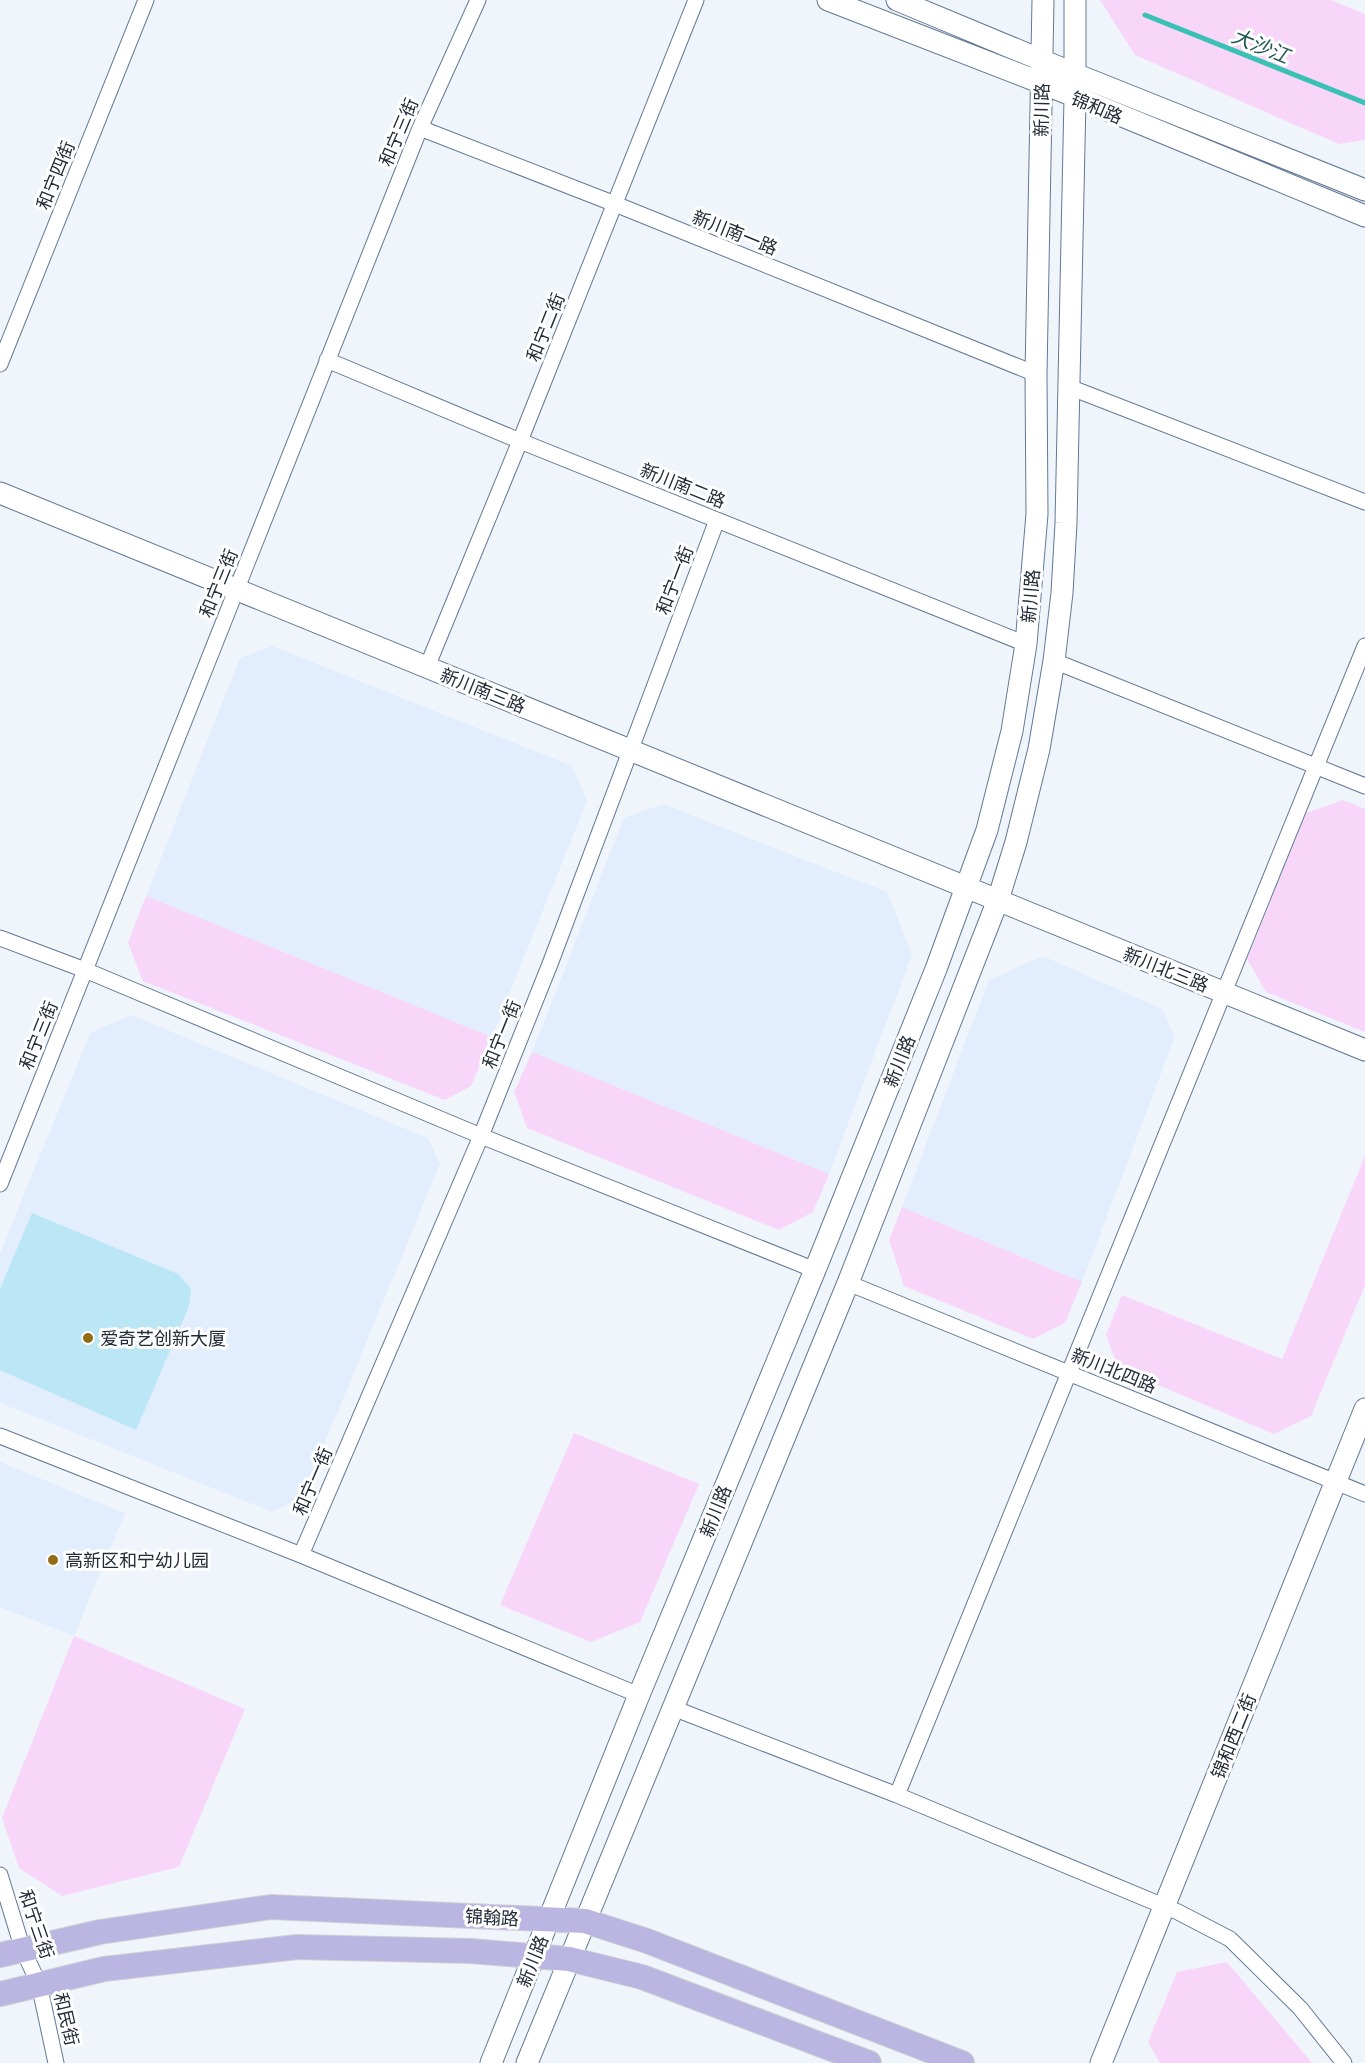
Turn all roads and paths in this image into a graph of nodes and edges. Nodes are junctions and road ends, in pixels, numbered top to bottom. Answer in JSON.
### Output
{"nodes":[{"id":1,"x":147,"y":0,"type":"edge"},
{"id":2,"x":478,"y":0,"type":"edge"},
{"id":3,"x":696,"y":0,"type":"edge"},
{"id":4,"x":828,"y":0,"type":"edge"},
{"id":5,"x":897,"y":0,"type":"edge"},
{"id":6,"x":1043,"y":0,"type":"edge"},
{"id":7,"x":1075,"y":0,"type":"edge"},
{"id":8,"x":1042,"y":60,"type":"junction"},
{"id":9,"x":1076,"y":74,"type":"junction"},
{"id":10,"x":1042,"y":83,"type":"junction"},
{"id":11,"x":1076,"y":99,"type":"junction"},
{"id":12,"x":420,"y":128,"type":"junction"},
{"id":13,"x":1365,"y":190,"type":"edge"},
{"id":14,"x":615,"y":204,"type":"junction"},
{"id":15,"x":1365,"y":216,"type":"edge"},
{"id":16,"x":327,"y":360,"type":"junction"},
{"id":17,"x":0,"y":364,"type":"edge"},
{"id":18,"x":1036,"y":374,"type":"junction"},
{"id":19,"x":1069,"y":387,"type":"junction"},
{"id":20,"x":520,"y":441,"type":"junction"},
{"id":21,"x":0,"y":494,"type":"edge"},
{"id":22,"x":1365,"y":502,"type":"edge"},
{"id":23,"x":717,"y":520,"type":"junction"},
{"id":24,"x":236,"y":590,"type":"junction"},
{"id":25,"x":1026,"y":644,"type":"junction"},
{"id":26,"x":1365,"y":646,"type":"edge"},
{"id":27,"x":1054,"y":660,"type":"junction"},
{"id":28,"x":427,"y":667,"type":"junction"},
{"id":29,"x":631,"y":751,"type":"junction"},
{"id":30,"x":1316,"y":767,"type":"junction"},
{"id":31,"x":1365,"y":786,"type":"edge"},
{"id":32,"x":966,"y":887,"type":"junction"},
{"id":33,"x":998,"y":900,"type":"junction"},
{"id":34,"x":0,"y":938,"type":"edge"},
{"id":35,"x":85,"y":970,"type":"junction"},
{"id":36,"x":1224,"y":992,"type":"junction"},
{"id":37,"x":1365,"y":1050,"type":"edge"},
{"id":38,"x":481,"y":1136,"type":"junction"},
{"id":39,"x":0,"y":1184,"type":"edge"},
{"id":40,"x":815,"y":1270,"type":"junction"},
{"id":41,"x":848,"y":1283,"type":"junction"},
{"id":42,"x":1070,"y":1373,"type":"junction"},
{"id":43,"x":1365,"y":1409,"type":"edge"},
{"id":44,"x":0,"y":1436,"type":"edge"},
{"id":45,"x":1336,"y":1482,"type":"junction"},
{"id":46,"x":1365,"y":1494,"type":"edge"},
{"id":47,"x":302,"y":1555,"type":"junction"},
{"id":48,"x":639,"y":1695,"type":"junction"},
{"id":49,"x":673,"y":1708,"type":"junction"},
{"id":50,"x":897,"y":1795,"type":"junction"},
{"id":51,"x":0,"y":1875,"type":"edge"},
{"id":52,"x":1164,"y":1906,"type":"junction"},
{"id":53,"x":549,"y":1919,"type":"junction"},
{"id":54,"x":585,"y":1921,"type":"junction"},
{"id":55,"x":11,"y":1952,"type":"edge"},
{"id":56,"x":533,"y":1957,"type":"junction"},
{"id":57,"x":569,"y":1959,"type":"junction"},
{"id":58,"x":39,"y":1984,"type":"junction"},
{"id":59,"x":0,"y":1994,"type":"edge"},
{"id":60,"x":56,"y":2063,"type":"edge"},
{"id":61,"x":491,"y":2063,"type":"edge"},
{"id":62,"x":527,"y":2063,"type":"edge"},
{"id":63,"x":869,"y":2063,"type":"edge"},
{"id":64,"x":962,"y":2063,"type":"edge"},
{"id":65,"x":1101,"y":2063,"type":"edge"},
{"id":66,"x":1344,"y":2063,"type":"edge"}],
"edges":[{"from":1,"to":17,"type":"street","name":"和宁四街"},
{"from":2,"to":12,"type":"street","name":"和宁三街"},
{"from":3,"to":14,"type":"street","name":"和宁二街"},
{"from":4,"to":10,"type":"street","name":"锦和路"},
{"from":5,"to":8,"type":"street","name":"锦和路"},
{"from":6,"to":8,"type":"street","name":"新川路"},
{"from":7,"to":9,"type":"street","name":"新川路"},
{"from":8,"to":9,"type":"street","name":"锦和路"},
{"from":8,"to":10,"type":"street","name":"新川路"},
{"from":9,"to":11,"type":"street","name":"新川路"},
{"from":9,"to":13,"type":"street","name":"锦和路"},
{"from":10,"to":11,"type":"street","name":"锦和路"},
{"from":10,"to":18,"type":"street","name":"新川路"},
{"from":11,"to":15,"type":"street","name":"锦和路"},
{"from":11,"to":19,"type":"street","name":"新川路"},
{"from":12,"to":14,"type":"street","name":"新川南一路"},
{"from":12,"to":16,"type":"street","name":"和宁三街"},
{"from":14,"to":18,"type":"street","name":"新川南一路"},
{"from":14,"to":20,"type":"street","name":"和宁二街"},
{"from":16,"to":20,"type":"street","name":"新川南二路"},
{"from":16,"to":24,"type":"street","name":"和宁三街"},
{"from":18,"to":25,"type":"street","name":"新川路"},
{"from":19,"to":22,"type":"street"},
{"from":19,"to":27,"type":"street","name":"新川路"},
{"from":20,"to":23,"type":"street","name":"新川南二路"},
{"from":20,"to":28,"type":"street","name":"和宁二街"},
{"from":21,"to":24,"type":"street","name":"新川南三路"},
{"from":23,"to":25,"type":"street","name":"新川南二路"},
{"from":23,"to":29,"type":"street","name":"和宁一街"},
{"from":24,"to":28,"type":"street","name":"新川南三路"},
{"from":24,"to":35,"type":"street","name":"和宁三街"},
{"from":25,"to":32,"type":"street","name":"新川路"},
{"from":26,"to":30,"type":"street"},
{"from":27,"to":30,"type":"street"},
{"from":27,"to":33,"type":"street","name":"新川路"},
{"from":28,"to":29,"type":"street","name":"新川南三路"},
{"from":29,"to":32,"type":"street","name":"新川南三路"},
{"from":29,"to":38,"type":"street","name":"和宁一街"},
{"from":30,"to":31,"type":"street"},
{"from":30,"to":36,"type":"street"},
{"from":32,"to":33,"type":"street","name":"新川北三路"},
{"from":32,"to":40,"type":"street","name":"新川路"},
{"from":33,"to":36,"type":"street","name":"新川北三路"},
{"from":33,"to":41,"type":"street","name":"新川路"},
{"from":34,"to":35,"type":"street"},
{"from":35,"to":38,"type":"street"},
{"from":35,"to":39,"type":"street","name":"和宁三街"},
{"from":36,"to":37,"type":"street","name":"新川北三路"},
{"from":36,"to":42,"type":"street"},
{"from":38,"to":40,"type":"street"},
{"from":38,"to":47,"type":"street","name":"和宁一街"},
{"from":40,"to":48,"type":"street","name":"新川路"},
{"from":41,"to":42,"type":"street","name":"新川北四路"},
{"from":41,"to":49,"type":"street","name":"新川路"},
{"from":42,"to":45,"type":"street","name":"新川北四路"},
{"from":42,"to":50,"type":"street"},
{"from":43,"to":45,"type":"street","name":"锦和西二街"},
{"from":44,"to":47,"type":"street"},
{"from":45,"to":46,"type":"street","name":"新川北四路"},
{"from":45,"to":52,"type":"street","name":"锦和西二街"},
{"from":47,"to":48,"type":"street"},
{"from":48,"to":53,"type":"street","name":"新川路"},
{"from":49,"to":50,"type":"street"},
{"from":49,"to":54,"type":"street","name":"新川路"},
{"from":50,"to":52,"type":"street"},
{"from":51,"to":55,"type":"street","name":"和宁三街"},
{"from":52,"to":65,"type":"street","name":"锦和西二街"},
{"from":52,"to":66,"type":"street"},
{"from":53,"to":54,"type":"main road","name":"锦翰路"},
{"from":53,"to":55,"type":"main road","name":"锦翰路"},
{"from":53,"to":56,"type":"street","name":"新川路"},
{"from":54,"to":57,"type":"street","name":"新川路"},
{"from":54,"to":64,"type":"main road","name":"锦翰路"},
{"from":55,"to":58,"type":"street","name":"和宁三街"},
{"from":56,"to":57,"type":"main road","name":"锦翰路"},
{"from":56,"to":58,"type":"main road","name":"锦翰路"},
{"from":56,"to":61,"type":"street","name":"新川路"},
{"from":57,"to":62,"type":"street","name":"新川路"},
{"from":57,"to":63,"type":"main road","name":"锦翰路"},
{"from":58,"to":59,"type":"main road","name":"锦翰路"},
{"from":58,"to":60,"type":"street","name":"和民街"}]}
